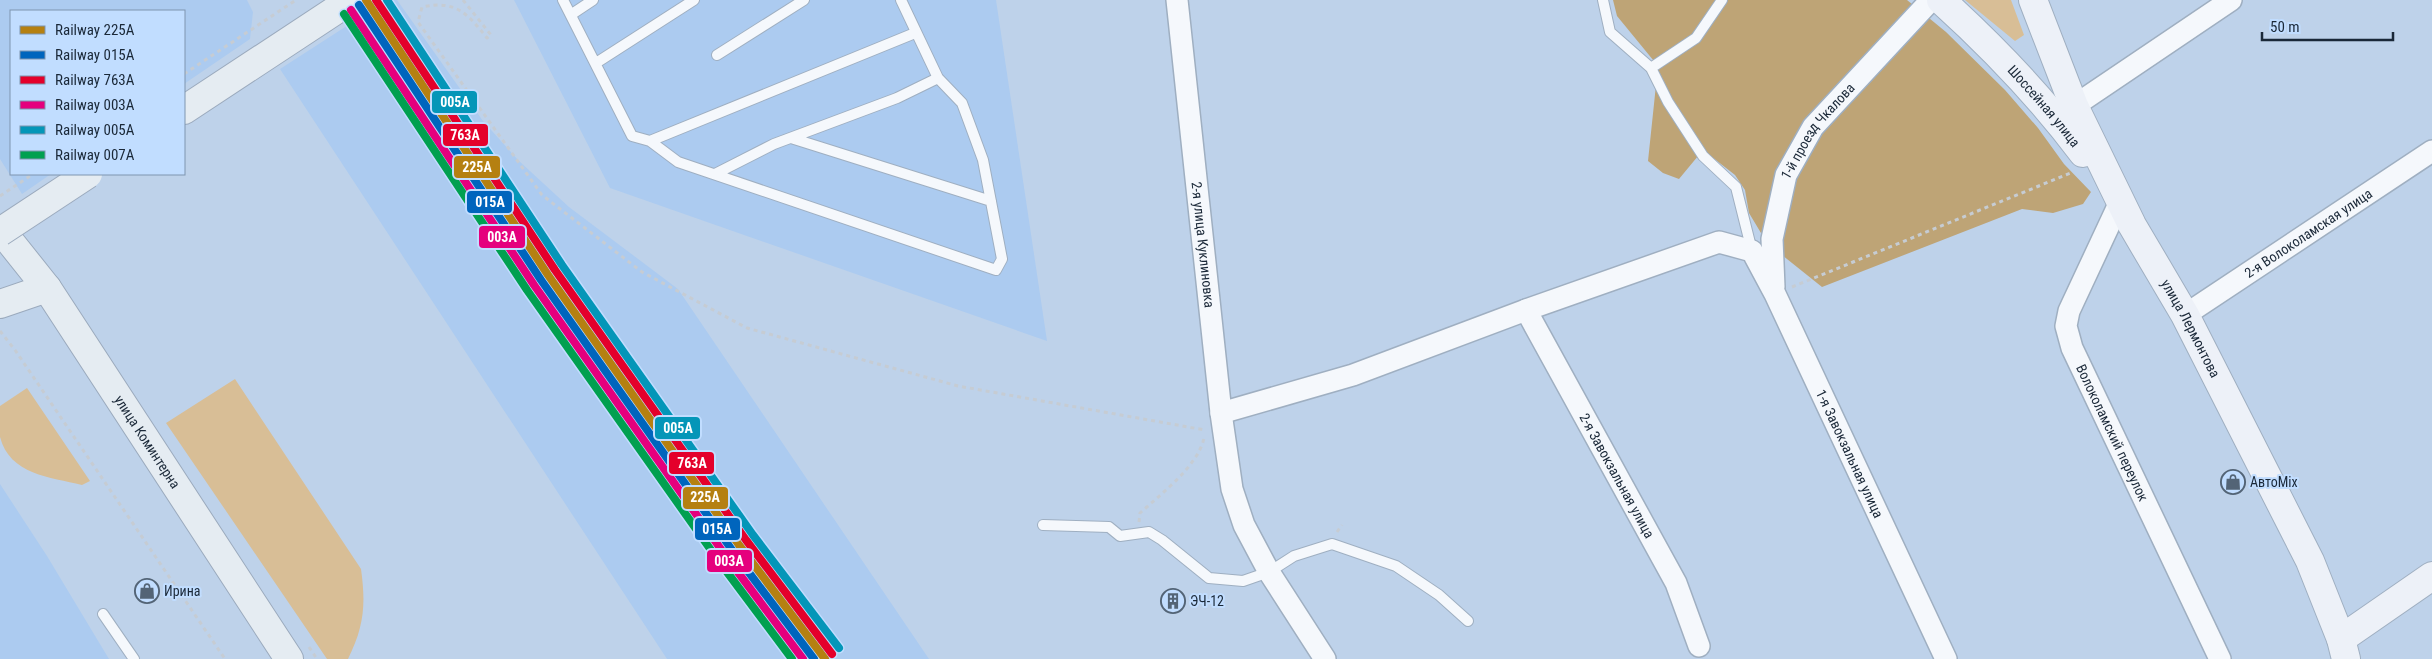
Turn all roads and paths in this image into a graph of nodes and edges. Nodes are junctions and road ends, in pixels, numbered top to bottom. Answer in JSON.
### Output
{"nodes":[{"id":1,"x":296,"y":0,"type":"edge"},
{"id":2,"x":316,"y":0,"type":"edge"},
{"id":3,"x":351,"y":0,"type":"edge"},
{"id":4,"x":463,"y":0,"type":"edge"},
{"id":5,"x":563,"y":0,"type":"edge"},
{"id":6,"x":593,"y":0,"type":"edge"},
{"id":7,"x":694,"y":0,"type":"edge"},
{"id":8,"x":804,"y":0,"type":"edge"},
{"id":9,"x":901,"y":0,"type":"edge"},
{"id":10,"x":1177,"y":0,"type":"edge"},
{"id":11,"x":1603,"y":0,"type":"edge"},
{"id":12,"x":1722,"y":0,"type":"edge"},
{"id":13,"x":1930,"y":0,"type":"edge"},
{"id":14,"x":1941,"y":0,"type":"edge"},
{"id":15,"x":2033,"y":0,"type":"edge"},
{"id":16,"x":2231,"y":0,"type":"edge"},
{"id":17,"x":572,"y":14,"type":"junction"},
{"id":18,"x":915,"y":33,"type":"junction"},
{"id":19,"x":717,"y":55,"type":"dead end"},
{"id":20,"x":596,"y":63,"type":"junction"},
{"id":21,"x":1651,"y":68,"type":"junction"},
{"id":22,"x":185,"y":73,"type":"edge"},
{"id":23,"x":938,"y":78,"type":"junction"},
{"id":24,"x":185,"y":87,"type":"edge"},
{"id":25,"x":2074,"y":106,"type":"junction"},
{"id":26,"x":185,"y":109,"type":"edge"},
{"id":27,"x":791,"y":138,"type":"junction"},
{"id":28,"x":650,"y":141,"type":"junction"},
{"id":29,"x":2432,"y":151,"type":"edge"},
{"id":30,"x":2092,"y":164,"type":"junction"},
{"id":31,"x":715,"y":174,"type":"junction"},
{"id":32,"x":32,"y":175,"type":"edge"},
{"id":33,"x":54,"y":175,"type":"edge"},
{"id":34,"x":86,"y":175,"type":"edge"},
{"id":35,"x":0,"y":196,"type":"edge"},
{"id":36,"x":991,"y":201,"type":"junction"},
{"id":37,"x":0,"y":211,"type":"edge"},
{"id":38,"x":2125,"y":214,"type":"junction"},
{"id":39,"x":0,"y":230,"type":"edge"},
{"id":40,"x":1752,"y":251,"type":"junction"},
{"id":41,"x":47,"y":288,"type":"junction"},
{"id":42,"x":1775,"y":294,"type":"junction"},
{"id":43,"x":0,"y":304,"type":"edge"},
{"id":44,"x":1526,"y":310,"type":"junction"},
{"id":45,"x":2185,"y":315,"type":"junction"},
{"id":46,"x":0,"y":331,"type":"edge"},
{"id":47,"x":1221,"y":413,"type":"junction"},
{"id":48,"x":1043,"y":525,"type":"dead end"},
{"id":49,"x":1138,"y":533,"type":"junction"},
{"id":50,"x":1269,"y":572,"type":"junction"},
{"id":51,"x":2432,"y":576,"type":"edge"},
{"id":52,"x":103,"y":614,"type":"dead end"},
{"id":53,"x":1468,"y":621,"type":"dead end"},
{"id":54,"x":1699,"y":646,"type":"dead end"},
{"id":55,"x":2344,"y":649,"type":"edge"},
{"id":56,"x":134,"y":659,"type":"edge"},
{"id":57,"x":224,"y":659,"type":"edge"},
{"id":58,"x":289,"y":659,"type":"edge"},
{"id":59,"x":1324,"y":659,"type":"edge"},
{"id":60,"x":1946,"y":659,"type":"edge"},
{"id":61,"x":2220,"y":659,"type":"edge"}],
"edges":[{"from":1,"to":22,"type":"path"},
{"from":2,"to":24,"type":"main road"},
{"from":3,"to":26,"type":"main road"},
{"from":4,"to":49,"type":"path"},
{"from":5,"to":17,"type":"lane"},
{"from":6,"to":17,"type":"lane"},
{"from":7,"to":20,"type":"lane"},
{"from":8,"to":19,"type":"lane"},
{"from":9,"to":18,"type":"lane"},
{"from":10,"to":47,"type":"street","name":"2-я улица Куклиновка"},
{"from":11,"to":21,"type":"lane"},
{"from":12,"to":21,"type":"lane"},
{"from":13,"to":42,"type":"street","name":"1-й проезд Чкалова"},
{"from":14,"to":30,"type":"main road","name":"Шоссейная улица"},
{"from":15,"to":25,"type":"main road","name":"улица Лермонтова"},
{"from":16,"to":25,"type":"street"},
{"from":17,"to":20,"type":"lane"},
{"from":18,"to":23,"type":"lane"},
{"from":18,"to":28,"type":"lane"},
{"from":20,"to":28,"type":"lane"},
{"from":21,"to":40,"type":"lane"},
{"from":23,"to":27,"type":"lane"},
{"from":23,"to":36,"type":"lane"},
{"from":25,"to":38,"type":"main road","name":"улица Лермонтова"},
{"from":27,"to":31,"type":"lane"},
{"from":27,"to":36,"type":"lane"},
{"from":28,"to":31,"type":"lane"},
{"from":29,"to":45,"type":"street","name":"2-я Волоколамская улица"},
{"from":30,"to":38,"type":"main road","name":"Шоссейная улица"},
{"from":30,"to":42,"type":"path"},
{"from":31,"to":36,"type":"lane"},
{"from":32,"to":35,"type":"path"},
{"from":33,"to":37,"type":"main road"},
{"from":34,"to":39,"type":"main road","bridge":true},
{"from":38,"to":45,"type":"main road","name":"улица Лермонтова"},
{"from":38,"to":61,"type":"street","name":"Волоколамский переулок"},
{"from":39,"to":41,"type":"main road","name":"улица Коминтерна"},
{"from":40,"to":42,"type":"street","name":"1-я Завокзальная улица"},
{"from":40,"to":44,"type":"street"},
{"from":41,"to":43,"type":"main road"},
{"from":41,"to":58,"type":"main road","name":"улица Коминтерна"},
{"from":42,"to":60,"type":"street","name":"1-я Завокзальная улица"},
{"from":44,"to":47,"type":"street"},
{"from":44,"to":54,"type":"street","name":"2-я Завокзальная улица"},
{"from":45,"to":55,"type":"main road","name":"улица Лермонтова"},
{"from":46,"to":57,"type":"path"},
{"from":47,"to":50,"type":"street","name":"2-я улица Куклиновка"},
{"from":48,"to":49,"type":"lane"},
{"from":49,"to":50,"type":"lane"},
{"from":50,"to":53,"type":"lane"},
{"from":50,"to":59,"type":"street","name":"2-я улица Куклиновка"},
{"from":51,"to":55,"type":"main road"},
{"from":52,"to":56,"type":"lane"}]}
